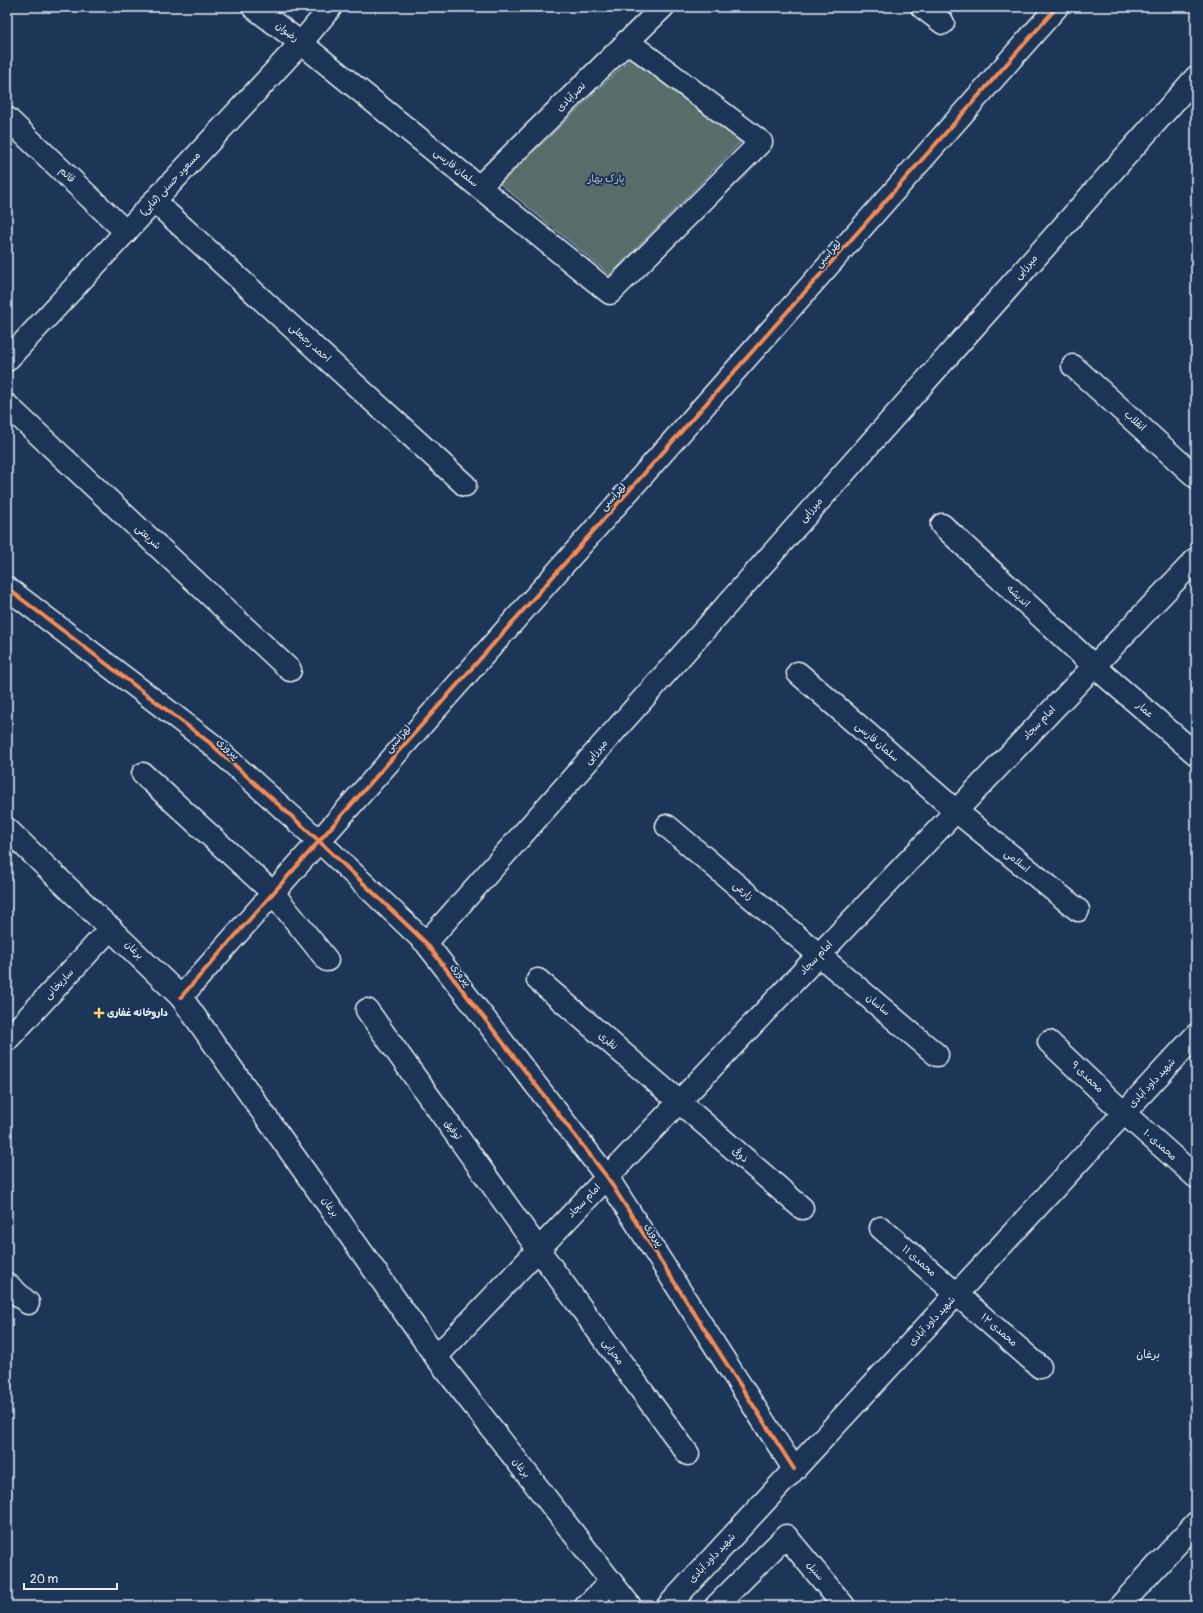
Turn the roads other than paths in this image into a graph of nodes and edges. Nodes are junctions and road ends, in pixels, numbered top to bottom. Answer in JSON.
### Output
{"nodes":[{"id":1,"x":253,"y":7,"type":"edge"},
{"id":2,"x":331,"y":7,"type":"edge"},
{"id":3,"x":663,"y":7,"type":"edge"},
{"id":4,"x":922,"y":7,"type":"edge"},
{"id":5,"x":1057,"y":7,"type":"edge"},
{"id":6,"x":943,"y":22,"type":"dead end"},
{"id":7,"x":627,"y":41,"type":"junction"},
{"id":8,"x":301,"y":43,"type":"junction"},
{"id":9,"x":1196,"y":76,"type":"edge"},
{"id":10,"x":7,"y":118,"type":"edge"},
{"id":11,"x":479,"y":187,"type":"junction"},
{"id":12,"x":154,"y":201,"type":"junction"},
{"id":13,"x":126,"y":232,"type":"junction"},
{"id":14,"x":7,"y":360,"type":"edge"},
{"id":15,"x":1073,"y":366,"type":"dead end"},
{"id":16,"x":7,"y":405,"type":"edge"},
{"id":17,"x":1196,"y":477,"type":"edge"},
{"id":18,"x":465,"y":485,"type":"dead end"},
{"id":19,"x":942,"y":525,"type":"dead end"},
{"id":20,"x":1196,"y":559,"type":"edge"},
{"id":21,"x":7,"y":588,"type":"edge"},
{"id":22,"x":1094,"y":666,"type":"junction"},
{"id":23,"x":290,"y":670,"type":"dead end"},
{"id":24,"x":798,"y":673,"type":"dead end"},
{"id":25,"x":1196,"y":754,"type":"edge"},
{"id":26,"x":143,"y":774,"type":"dead end"},
{"id":27,"x":956,"y":811,"type":"junction"},
{"id":28,"x":667,"y":826,"type":"dead end"},
{"id":29,"x":7,"y":829,"type":"edge"},
{"id":30,"x":319,"y":841,"type":"junction"},
{"id":31,"x":273,"y":893,"type":"junction"},
{"id":32,"x":1078,"y":910,"type":"dead end"},
{"id":33,"x":111,"y":928,"type":"junction"},
{"id":34,"x":426,"y":943,"type":"junction"},
{"id":35,"x":818,"y":955,"type":"junction"},
{"id":36,"x":327,"y":960,"type":"dead end"},
{"id":37,"x":538,"y":980,"type":"dead end"},
{"id":38,"x":181,"y":997,"type":"junction"},
{"id":39,"x":367,"y":1010,"type":"dead end"},
{"id":40,"x":1196,"y":1035,"type":"edge"},
{"id":41,"x":7,"y":1040,"type":"edge"},
{"id":42,"x":1050,"y":1042,"type":"dead end"},
{"id":43,"x":937,"y":1055,"type":"dead end"},
{"id":44,"x":678,"y":1102,"type":"junction"},
{"id":45,"x":1124,"y":1113,"type":"junction"},
{"id":46,"x":607,"y":1177,"type":"junction"},
{"id":47,"x":1196,"y":1177,"type":"edge"},
{"id":48,"x":802,"y":1208,"type":"dead end"},
{"id":49,"x":881,"y":1228,"type":"dead end"},
{"id":50,"x":538,"y":1249,"type":"junction"},
{"id":51,"x":7,"y":1284,"type":"edge"},
{"id":52,"x":957,"y":1294,"type":"junction"},
{"id":53,"x":28,"y":1303,"type":"dead end"},
{"id":54,"x":436,"y":1357,"type":"junction"},
{"id":55,"x":1040,"y":1367,"type":"dead end"},
{"id":56,"x":688,"y":1454,"type":"dead end"},
{"id":57,"x":794,"y":1470,"type":"junction"},
{"id":58,"x":1196,"y":1523,"type":"edge"},
{"id":59,"x":610,"y":1583,"type":"junction"},
{"id":60,"x":586,"y":1606,"type":"edge"},
{"id":61,"x":630,"y":1606,"type":"edge"},
{"id":62,"x":668,"y":1606,"type":"edge"},
{"id":63,"x":716,"y":1606,"type":"edge"},
{"id":64,"x":844,"y":1606,"type":"edge"},
{"id":65,"x":1120,"y":1606,"type":"edge"}],
"edges":[{"from":1,"to":8,"type":"street","name":"رضوان"},
{"from":2,"to":8,"type":"street","name":"مسعود حسنی (ثنایی)"},
{"from":3,"to":7,"type":"street","name":"نصرآبادی"},
{"from":4,"to":6,"type":"street"},
{"from":5,"to":30,"type":"street","name":"لهراسبی"},
{"from":7,"to":11,"type":"street","name":"نصرآبادی"},
{"from":7,"to":11,"type":"street","name":"سلمان فارسی"},
{"from":8,"to":11,"type":"street","name":"سلمان فارسی"},
{"from":8,"to":12,"type":"street","name":"مسعود حسنی (ثنایی)"},
{"from":9,"to":34,"type":"street","name":"میرزایی"},
{"from":10,"to":13,"type":"street","name":"قائم"},
{"from":12,"to":13,"type":"street","name":"مسعود حسنی (ثنایی)"},
{"from":12,"to":18,"type":"street","name":"احمد رجبعلی"},
{"from":13,"to":14,"type":"street","name":"مسعود حسنی (ثنایی)"},
{"from":15,"to":17,"type":"street","name":"انقلاب"},
{"from":16,"to":23,"type":"street","name":"شریعتی"},
{"from":19,"to":22,"type":"street","name":"اندیشه"},
{"from":20,"to":22,"type":"street","name":"امام سجاد"},
{"from":21,"to":30,"type":"street","name":"پیروزی"},
{"from":22,"to":25,"type":"street","name":"عمار"},
{"from":22,"to":27,"type":"street","name":"امام سجاد"},
{"from":24,"to":27,"type":"street","name":"سلمان فارسی"},
{"from":26,"to":31,"type":"street"},
{"from":27,"to":32,"type":"street","name":"اسلامی"},
{"from":27,"to":35,"type":"street","name":"امام سجاد"},
{"from":28,"to":35,"type":"street","name":"زارعی"},
{"from":29,"to":33,"type":"street","name":"برغان"},
{"from":30,"to":31,"type":"street","name":"لهراسبی"},
{"from":30,"to":34,"type":"street","name":"پیروزی"},
{"from":31,"to":36,"type":"street"},
{"from":31,"to":38,"type":"street","name":"لهراسبی"},
{"from":33,"to":38,"type":"street","name":"برغان"},
{"from":33,"to":41,"type":"street","name":"ساریخانی"},
{"from":34,"to":46,"type":"street","name":"پیروزی"},
{"from":35,"to":43,"type":"street","name":"ساسان"},
{"from":35,"to":44,"type":"street","name":"امام سجاد"},
{"from":37,"to":44,"type":"street","name":"نظری"},
{"from":38,"to":54,"type":"street","name":"برغان"},
{"from":39,"to":50,"type":"street","name":"توفیق"},
{"from":40,"to":45,"type":"street","name":"شهید داود آبادی"},
{"from":42,"to":45,"type":"street","name":"محمدی ۹"},
{"from":44,"to":46,"type":"street","name":"امام سجاد"},
{"from":44,"to":48,"type":"street","name":"ذوقی"},
{"from":45,"to":47,"type":"street","name":"محمدی ۱۰"},
{"from":45,"to":52,"type":"street","name":"شهید داود آبادی"},
{"from":46,"to":50,"type":"street","name":"امام سجاد"},
{"from":46,"to":57,"type":"street","name":"پیروزی"},
{"from":49,"to":52,"type":"street","name":"محمدی ۱۱"},
{"from":50,"to":54,"type":"street","name":"امام سجاد"},
{"from":50,"to":56,"type":"street","name":"محرابی"},
{"from":51,"to":53,"type":"street"},
{"from":52,"to":55,"type":"street","name":"محمدی ۱۲"},
{"from":52,"to":57,"type":"street","name":"شهید داود آبادی"},
{"from":54,"to":59,"type":"street","name":"برغان"},
{"from":57,"to":62,"type":"street","name":"شهید داود آبادی"},
{"from":58,"to":65,"type":"street"},
{"from":59,"to":60,"type":"street"},
{"from":59,"to":61,"type":"street","name":"برغان"},
{"from":63,"to":64,"type":"street","name":"سنبل"}]}
